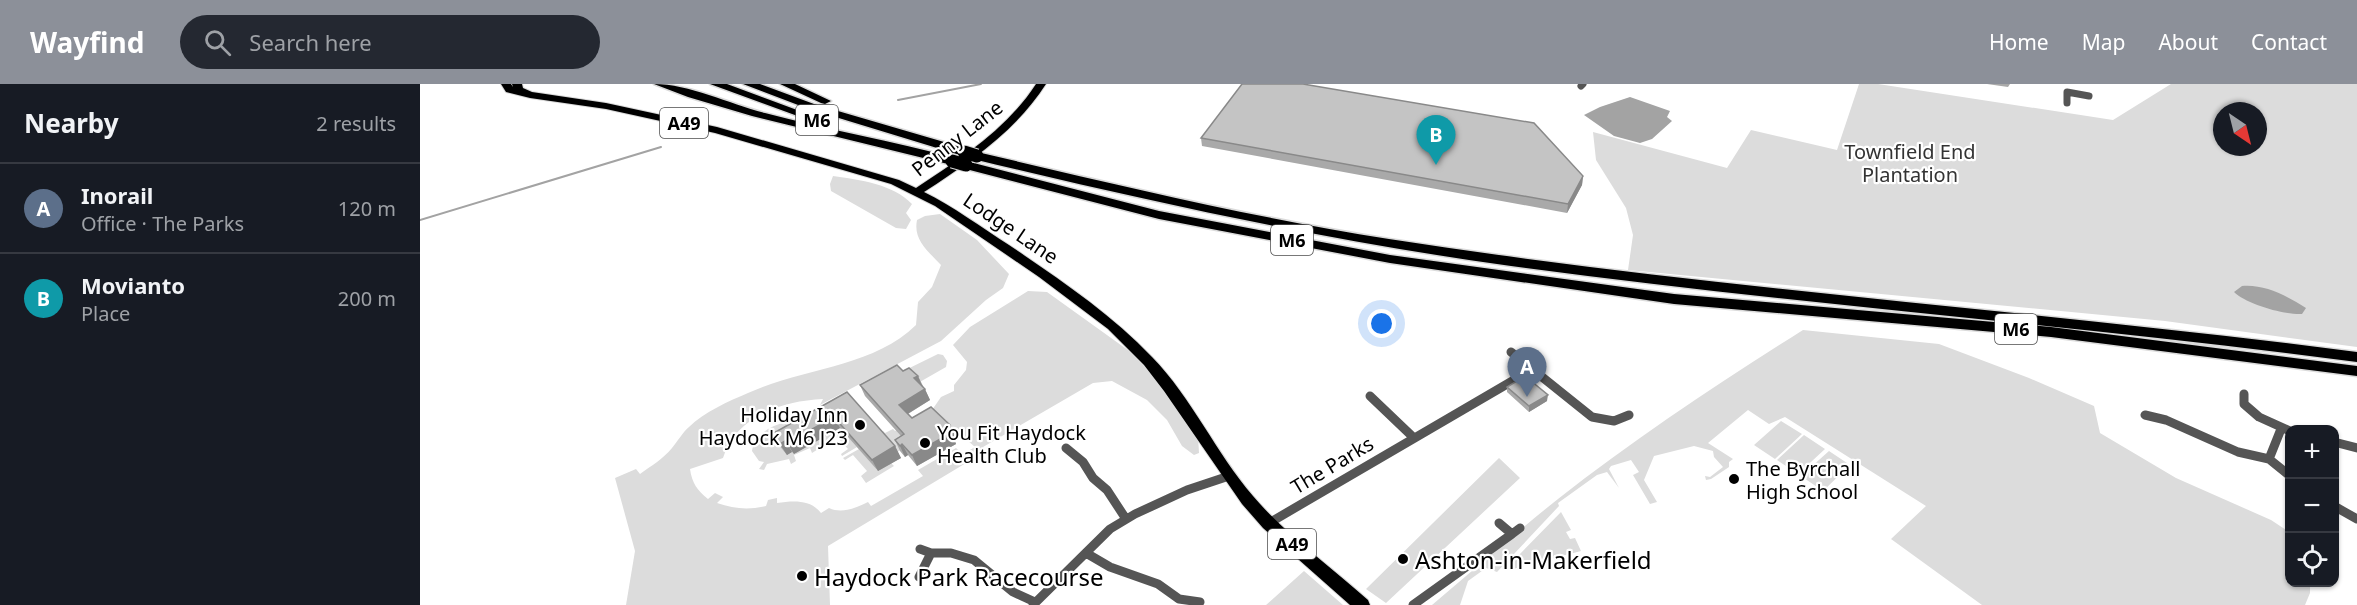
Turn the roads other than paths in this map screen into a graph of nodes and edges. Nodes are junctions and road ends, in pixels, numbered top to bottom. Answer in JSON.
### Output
{"nodes":[{"id":1,"x":506,"y":84,"type":"edge"},
{"id":2,"x":517,"y":84,"type":"edge"},
{"id":3,"x":660,"y":84,"type":"edge"},
{"id":4,"x":716,"y":84,"type":"edge"},
{"id":5,"x":749,"y":84,"type":"edge"},
{"id":6,"x":786,"y":84,"type":"edge"},
{"id":7,"x":1041,"y":84,"type":"edge"},
{"id":8,"x":2067,"y":88,"type":"edge"},
{"id":9,"x":530,"y":95,"type":"junction"},
{"id":10,"x":2089,"y":96,"type":"dead end"},
{"id":11,"x":2067,"y":103,"type":"dead end"},
{"id":12,"x":874,"y":124,"type":"junction"},
{"id":13,"x":920,"y":153,"type":"junction"},
{"id":14,"x":961,"y":161,"type":"junction"},
{"id":15,"x":895,"y":182,"type":"junction"},
{"id":16,"x":918,"y":192,"type":"junction"},
{"id":17,"x":939,"y":204,"type":"junction"},
{"id":18,"x":1511,"y":352,"type":"dead end"},
{"id":19,"x":2357,"y":357,"type":"edge"},
{"id":20,"x":1533,"y":369,"type":"junction"},
{"id":21,"x":2357,"y":371,"type":"edge"},
{"id":22,"x":2244,"y":394,"type":"dead end"},
{"id":23,"x":1370,"y":396,"type":"dead end"},
{"id":24,"x":1629,"y":415,"type":"dead end"},
{"id":25,"x":2145,"y":415,"type":"dead end"},
{"id":26,"x":2285,"y":430,"type":"edge"},
{"id":27,"x":1414,"y":438,"type":"junction"},
{"id":28,"x":2339,"y":443,"type":"edge"},
{"id":29,"x":1066,"y":448,"type":"dead end"},
{"id":30,"x":2357,"y":448,"type":"edge"},
{"id":31,"x":2269,"y":459,"type":"junction"},
{"id":32,"x":2285,"y":473,"type":"edge"},
{"id":33,"x":1229,"y":476,"type":"junction"},
{"id":34,"x":2339,"y":509,"type":"edge"},
{"id":35,"x":1126,"y":519,"type":"junction"},
{"id":36,"x":2357,"y":519,"type":"edge"},
{"id":37,"x":1269,"y":523,"type":"junction"},
{"id":38,"x":1499,"y":523,"type":"dead end"},
{"id":39,"x":920,"y":549,"type":"dead end"},
{"id":40,"x":931,"y":553,"type":"junction"},
{"id":41,"x":1086,"y":553,"type":"junction"},
{"id":42,"x":919,"y":578,"type":"dead end"},
{"id":43,"x":1200,"y":602,"type":"dead end"},
{"id":44,"x":1034,"y":604,"type":"edge"},
{"id":45,"x":1362,"y":605,"type":"edge"},
{"id":46,"x":1413,"y":605,"type":"edge"}],
"edges":[{"from":1,"to":9,"type":"main road","name":"Lodge Lane"},
{"from":2,"to":9,"type":"main road"},
{"from":3,"to":13,"type":"highway"},
{"from":4,"to":13,"type":"highway","number":"M6"},
{"from":5,"to":12,"type":"highway","number":"M6"},
{"from":6,"to":12,"type":"highway"},
{"from":7,"to":14,"type":"main road","name":"Penny Lane"},
{"from":8,"to":10,"type":"street"},
{"from":8,"to":11,"type":"street"},
{"from":9,"to":15,"type":"main road","name":"Lodge Lane","number":"A49"},
{"from":12,"to":14,"type":"highway","number":"M6"},
{"from":13,"to":14,"type":"highway","number":"M6"},
{"from":14,"to":15,"type":"main road"},
{"from":14,"to":16,"type":"main road","name":"Penny Lane"},
{"from":14,"to":17,"type":"main road"},
{"from":14,"to":19,"type":"highway","number":"M6"},
{"from":14,"to":21,"type":"highway","number":"M6"},
{"from":15,"to":16,"type":"main road","name":"Lodge Lane","number":"A49"},
{"from":16,"to":17,"type":"main road","name":"Lodge Lane","number":"A49"},
{"from":17,"to":33,"type":"main road","name":"Lodge Lane","number":"A49"},
{"from":18,"to":20,"type":"street"},
{"from":20,"to":24,"type":"street"},
{"from":20,"to":27,"type":"street","name":"The Parks"},
{"from":22,"to":26,"type":"street"},
{"from":23,"to":27,"type":"street","name":"The Parks"},
{"from":25,"to":31,"type":"street"},
{"from":26,"to":31,"type":"street"},
{"from":27,"to":37,"type":"street","name":"The Parks"},
{"from":28,"to":30,"type":"street"},
{"from":29,"to":35,"type":"street"},
{"from":31,"to":32,"type":"street"},
{"from":33,"to":35,"type":"street"},
{"from":33,"to":37,"type":"main road","name":"Lodge Lane","number":"A49"},
{"from":34,"to":36,"type":"street"},
{"from":35,"to":41,"type":"street"},
{"from":37,"to":45,"type":"main road","name":"Lodge Lane","number":"A49"},
{"from":38,"to":46,"type":"street"},
{"from":39,"to":40,"type":"street"},
{"from":40,"to":42,"type":"street"},
{"from":40,"to":44,"type":"street"},
{"from":41,"to":43,"type":"street"},
{"from":41,"to":44,"type":"street"}]}
